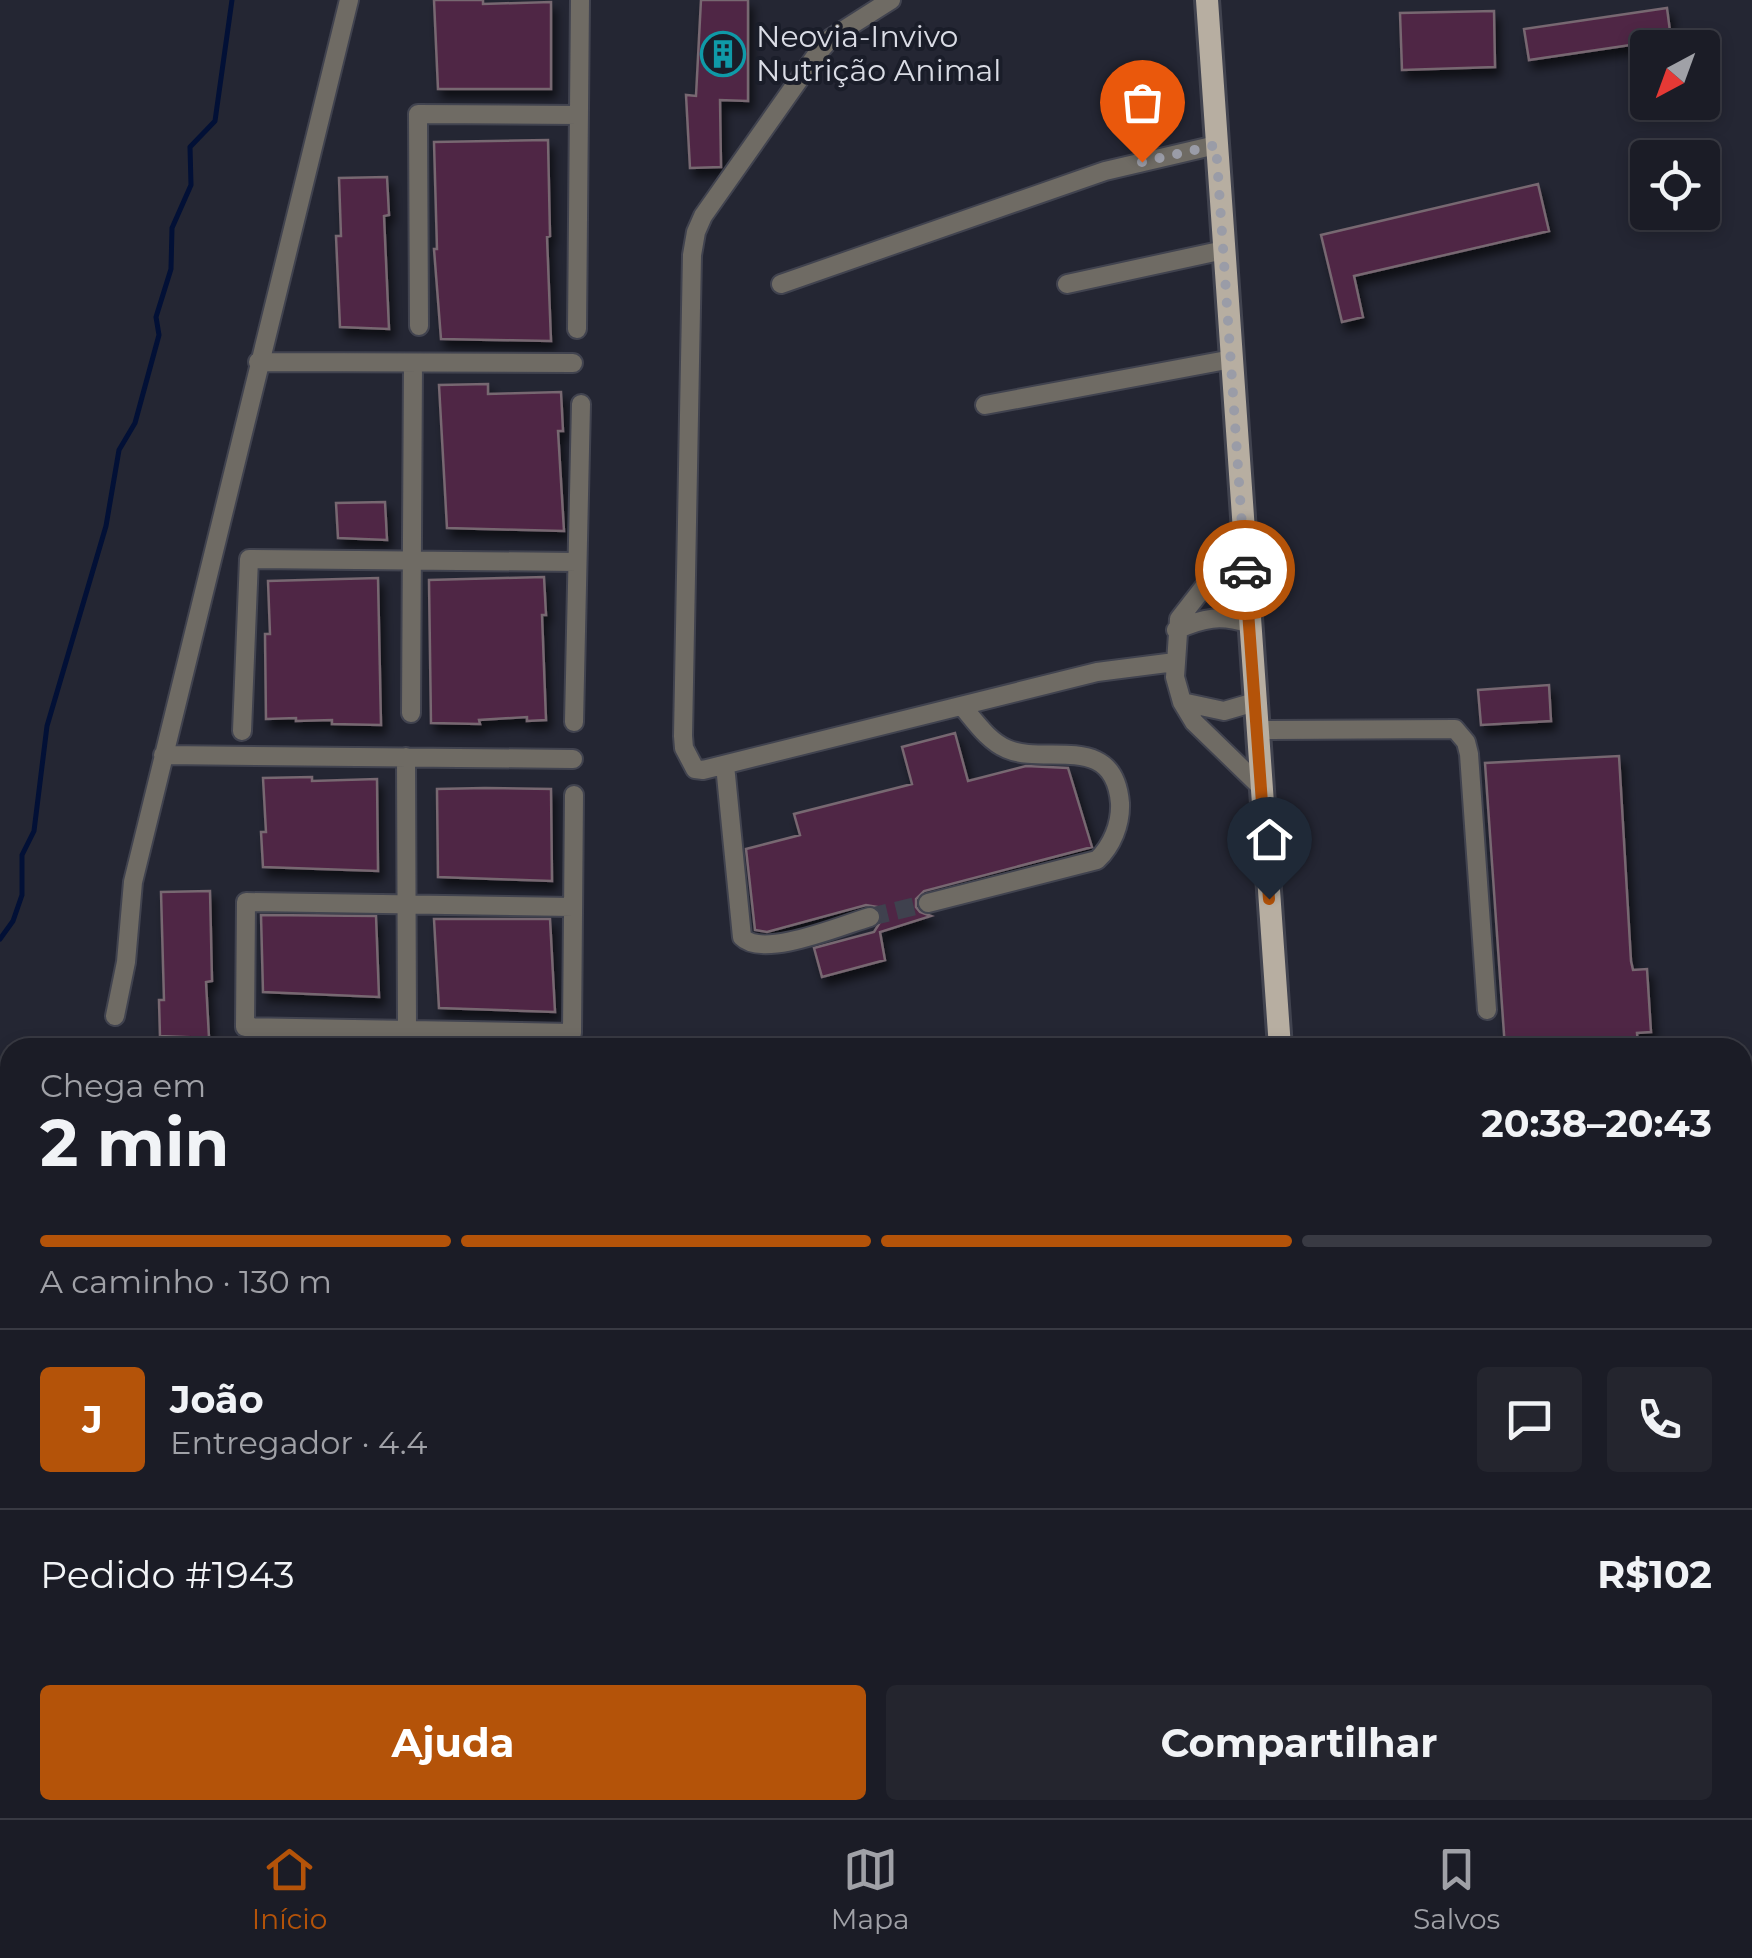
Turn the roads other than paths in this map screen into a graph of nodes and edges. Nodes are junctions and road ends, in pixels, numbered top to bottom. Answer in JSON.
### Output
{"nodes":[{"id":1,"x":349,"y":0,"type":"edge"},
{"id":2,"x":580,"y":0,"type":"edge"},
{"id":3,"x":891,"y":0,"type":"edge"},
{"id":4,"x":1206,"y":0,"type":"edge"},
{"id":5,"x":579,"y":115,"type":"junction"},
{"id":6,"x":1216,"y":145,"type":"junction"},
{"id":7,"x":1224,"y":250,"type":"junction"},
{"id":8,"x":781,"y":284,"type":"dead end"},
{"id":9,"x":1067,"y":284,"type":"dead end"},
{"id":10,"x":418,"y":326,"type":"dead end"},
{"id":11,"x":577,"y":329,"type":"dead end"},
{"id":12,"x":1232,"y":359,"type":"junction"},
{"id":13,"x":258,"y":362,"type":"junction"},
{"id":14,"x":414,"y":363,"type":"junction"},
{"id":15,"x":573,"y":363,"type":"dead end"},
{"id":16,"x":581,"y":404,"type":"dead end"},
{"id":17,"x":985,"y":405,"type":"dead end"},
{"id":18,"x":1243,"y":536,"type":"junction"},
{"id":19,"x":412,"y":561,"type":"junction"},
{"id":20,"x":577,"y":562,"type":"junction"},
{"id":21,"x":1249,"y":624,"type":"junction"},
{"id":22,"x":1176,"y":630,"type":"junction"},
{"id":23,"x":1175,"y":662,"type":"junction"},
{"id":24,"x":1182,"y":702,"type":"junction"},
{"id":25,"x":1255,"y":702,"type":"junction"},
{"id":26,"x":962,"y":706,"type":"junction"},
{"id":27,"x":411,"y":713,"type":"dead end"},
{"id":28,"x":574,"y":722,"type":"dead end"},
{"id":29,"x":1257,"y":730,"type":"junction"},
{"id":30,"x":242,"y":731,"type":"dead end"},
{"id":31,"x":163,"y":755,"type":"junction"},
{"id":32,"x":406,"y":757,"type":"junction"},
{"id":33,"x":573,"y":758,"type":"dead end"},
{"id":34,"x":725,"y":765,"type":"junction"},
{"id":35,"x":1261,"y":787,"type":"junction"},
{"id":36,"x":574,"y":795,"type":"dead end"},
{"id":37,"x":928,"y":903,"type":"tunnel mouth"},
{"id":38,"x":407,"y":905,"type":"junction"},
{"id":39,"x":573,"y":908,"type":"junction"},
{"id":40,"x":870,"y":917,"type":"tunnel mouth"},
{"id":41,"x":1487,"y":1010,"type":"dead end"},
{"id":42,"x":115,"y":1016,"type":"dead end"},
{"id":43,"x":408,"y":1030,"type":"junction"},
{"id":44,"x":1279,"y":1038,"type":"edge"}],
"edges":[{"from":1,"to":13,"type":"street"},
{"from":2,"to":5,"type":"street"},
{"from":3,"to":34,"type":"street"},
{"from":4,"to":6,"type":"main road"},
{"from":5,"to":10,"type":"street"},
{"from":5,"to":11,"type":"street"},
{"from":6,"to":7,"type":"main road"},
{"from":6,"to":8,"type":"street"},
{"from":7,"to":9,"type":"street"},
{"from":7,"to":12,"type":"main road"},
{"from":12,"to":17,"type":"street"},
{"from":12,"to":18,"type":"main road"},
{"from":13,"to":14,"type":"street"},
{"from":13,"to":31,"type":"street"},
{"from":14,"to":15,"type":"street"},
{"from":14,"to":19,"type":"street"},
{"from":16,"to":20,"type":"street"},
{"from":18,"to":21,"type":"main road"},
{"from":18,"to":22,"type":"street"},
{"from":19,"to":20,"type":"street"},
{"from":19,"to":27,"type":"street"},
{"from":19,"to":30,"type":"street"},
{"from":20,"to":28,"type":"street"},
{"from":21,"to":22,"type":"street"},
{"from":21,"to":25,"type":"main road"},
{"from":22,"to":23,"type":"street"},
{"from":23,"to":24,"type":"street"},
{"from":23,"to":26,"type":"street"},
{"from":24,"to":25,"type":"street"},
{"from":24,"to":35,"type":"street"},
{"from":25,"to":29,"type":"main road"},
{"from":26,"to":34,"type":"street"},
{"from":26,"to":37,"type":"street"},
{"from":29,"to":35,"type":"main road"},
{"from":29,"to":41,"type":"street"},
{"from":31,"to":32,"type":"street"},
{"from":31,"to":42,"type":"street"},
{"from":32,"to":33,"type":"street"},
{"from":32,"to":38,"type":"street"},
{"from":34,"to":40,"type":"street"},
{"from":35,"to":44,"type":"main road"},
{"from":36,"to":39,"type":"street"},
{"from":38,"to":39,"type":"street"},
{"from":38,"to":43,"type":"street"},
{"from":38,"to":43,"type":"street"},
{"from":39,"to":43,"type":"street"}]}
